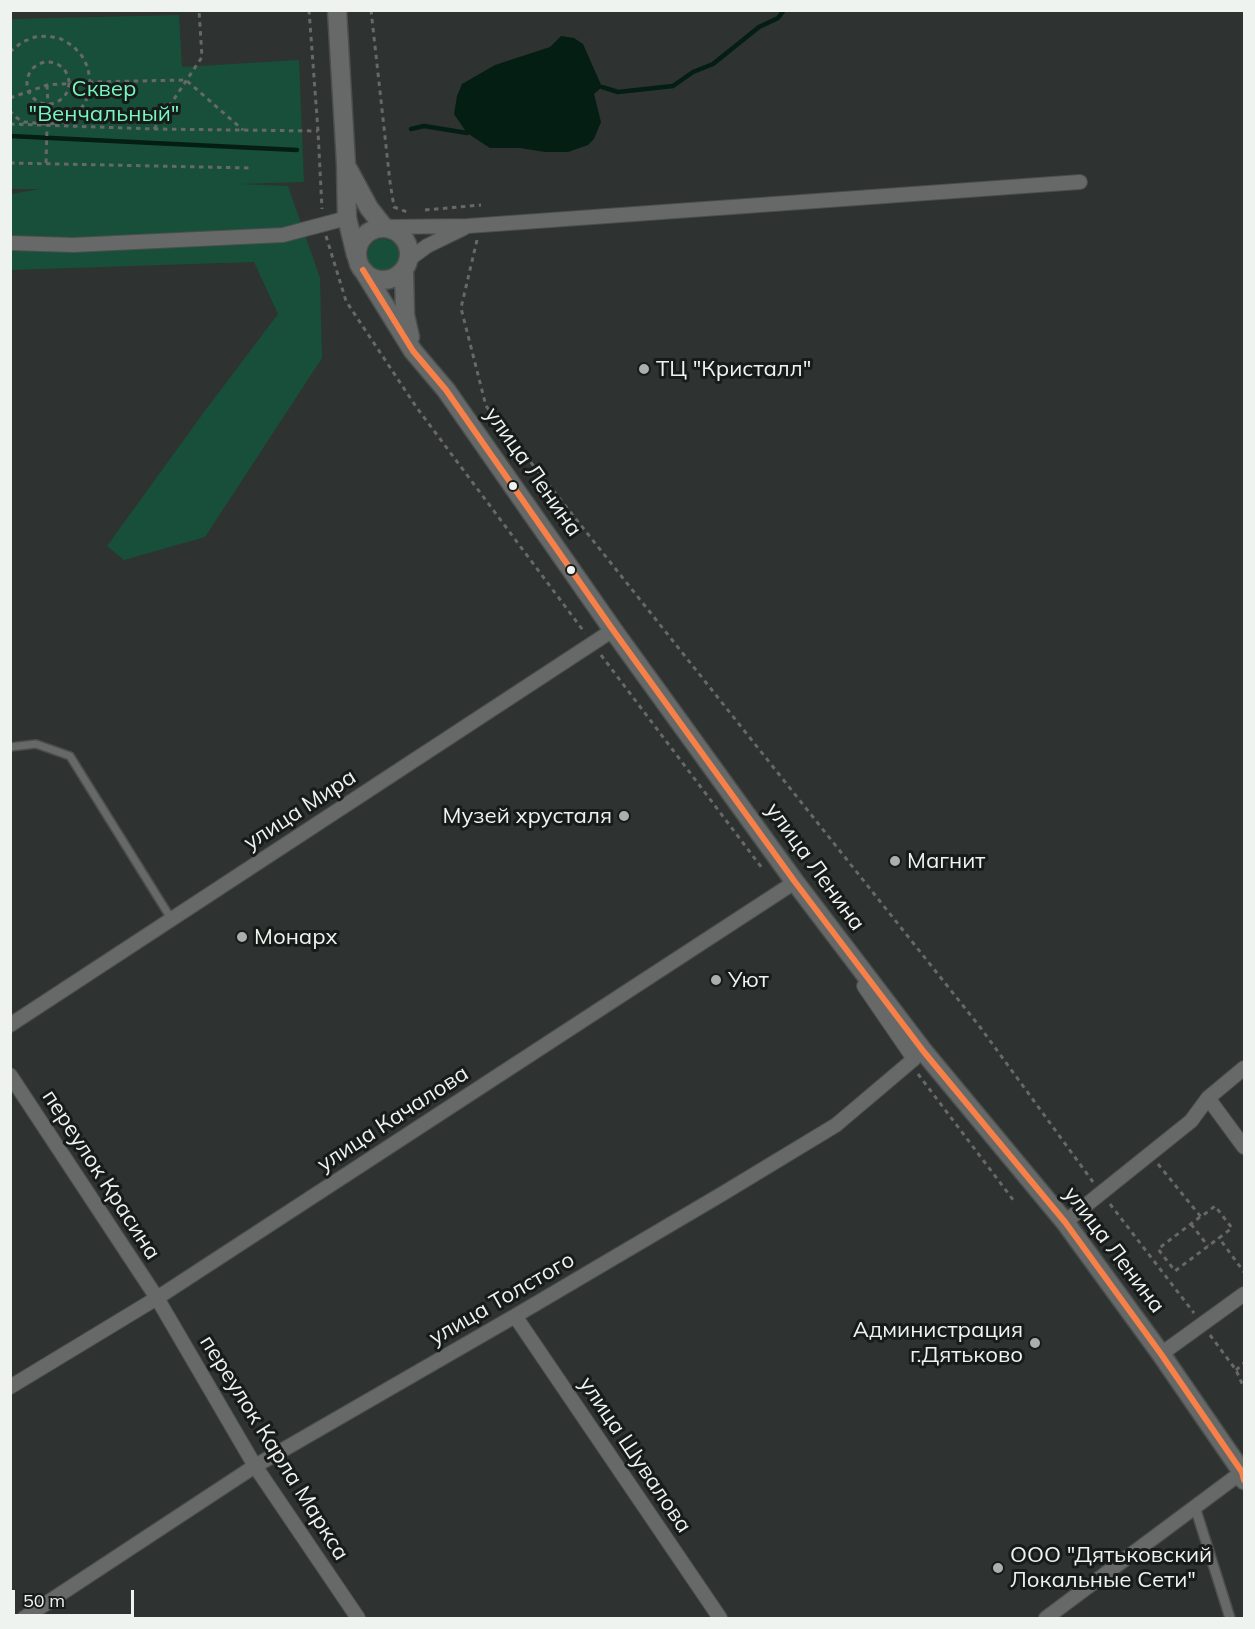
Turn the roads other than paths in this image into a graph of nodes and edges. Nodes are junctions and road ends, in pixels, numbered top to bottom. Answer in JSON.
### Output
{"nodes":[{"id":1,"x":337,"y":10,"type":"edge"},
{"id":2,"x":346,"y":164,"type":"junction"},
{"id":3,"x":1080,"y":182,"type":"dead end"},
{"id":4,"x":347,"y":218,"type":"junction"},
{"id":5,"x":384,"y":227,"type":"junction"},
{"id":6,"x":473,"y":230,"type":"junction"},
{"id":7,"x":10,"y":243,"type":"edge"},
{"id":8,"x":360,"y":263,"type":"junction"},
{"id":9,"x":406,"y":265,"type":"junction"},
{"id":10,"x":412,"y":351,"type":"junction"},
{"id":11,"x":614,"y":630,"type":"junction"},
{"id":12,"x":10,"y":747,"type":"edge"},
{"id":13,"x":795,"y":882,"type":"junction"},
{"id":14,"x":172,"y":920,"type":"junction"},
{"id":15,"x":871,"y":982,"type":"junction"},
{"id":16,"x":10,"y":1025,"type":"edge"},
{"id":17,"x":1245,"y":1068,"type":"edge"},
{"id":18,"x":10,"y":1075,"type":"edge"},
{"id":19,"x":1208,"y":1098,"type":"junction"},
{"id":20,"x":1245,"y":1147,"type":"edge"},
{"id":21,"x":1065,"y":1222,"type":"junction"},
{"id":22,"x":1245,"y":1294,"type":"edge"},
{"id":23,"x":157,"y":1298,"type":"junction"},
{"id":24,"x":515,"y":1316,"type":"junction"},
{"id":25,"x":1161,"y":1354,"type":"junction"},
{"id":26,"x":10,"y":1387,"type":"edge"},
{"id":27,"x":255,"y":1466,"type":"junction"},
{"id":28,"x":1243,"y":1476,"type":"edge"},
{"id":29,"x":1195,"y":1507,"type":"junction"},
{"id":30,"x":41,"y":1614,"type":"edge"},
{"id":31,"x":24,"y":1618,"type":"edge"},
{"id":32,"x":358,"y":1618,"type":"edge"},
{"id":33,"x":720,"y":1618,"type":"edge"},
{"id":34,"x":1046,"y":1618,"type":"edge"},
{"id":35,"x":1230,"y":1618,"type":"edge"}],
"edges":[{"from":1,"to":2,"type":"main road","name":"улица Ленина"},
{"from":2,"to":4,"type":"main road","name":"улица Ленина"},
{"from":2,"to":5,"type":"main road"},
{"from":3,"to":6,"type":"street"},
{"from":4,"to":7,"type":"street"},
{"from":4,"to":8,"type":"main road","name":"улица Ленина"},
{"from":5,"to":6,"type":"street"},
{"from":5,"to":8,"type":"main road"},
{"from":5,"to":9,"type":"main road"},
{"from":6,"to":9,"type":"street"},
{"from":8,"to":9,"type":"main road"},
{"from":8,"to":10,"type":"main road","name":"улица Ленина"},
{"from":9,"to":10,"type":"main road"},
{"from":10,"to":11,"type":"main road","name":"улица Ленина"},
{"from":11,"to":13,"type":"main road","name":"улица Ленина"},
{"from":11,"to":14,"type":"street","name":"улица Мира"},
{"from":12,"to":14,"type":"lane"},
{"from":13,"to":15,"type":"main road","name":"улица Ленина"},
{"from":13,"to":23,"type":"street","name":"улица Качалова"},
{"from":14,"to":16,"type":"street","name":"улица Мира"},
{"from":15,"to":21,"type":"main road","name":"улица Ленина"},
{"from":15,"to":24,"type":"street","name":"улица Толстого"},
{"from":17,"to":19,"type":"street"},
{"from":18,"to":23,"type":"street","name":"переулок Красина"},
{"from":19,"to":20,"type":"street"},
{"from":19,"to":21,"type":"street"},
{"from":21,"to":25,"type":"main road","name":"улица Ленина"},
{"from":22,"to":25,"type":"street"},
{"from":23,"to":26,"type":"street","name":"улица Качалова"},
{"from":23,"to":27,"type":"street","name":"переулок Карла Маркса"},
{"from":24,"to":27,"type":"street","name":"улица Толстого"},
{"from":24,"to":33,"type":"street","name":"улица Шувалова"},
{"from":25,"to":28,"type":"main road","name":"улица Ленина"},
{"from":27,"to":30,"type":"street","name":"улица Толстого"},
{"from":27,"to":32,"type":"street","name":"переулок Карла Маркса"},
{"from":28,"to":29,"type":"street"},
{"from":29,"to":34,"type":"street"},
{"from":29,"to":35,"type":"street"},
{"from":30,"to":31,"type":"street","name":"улица Толстого"}]}
